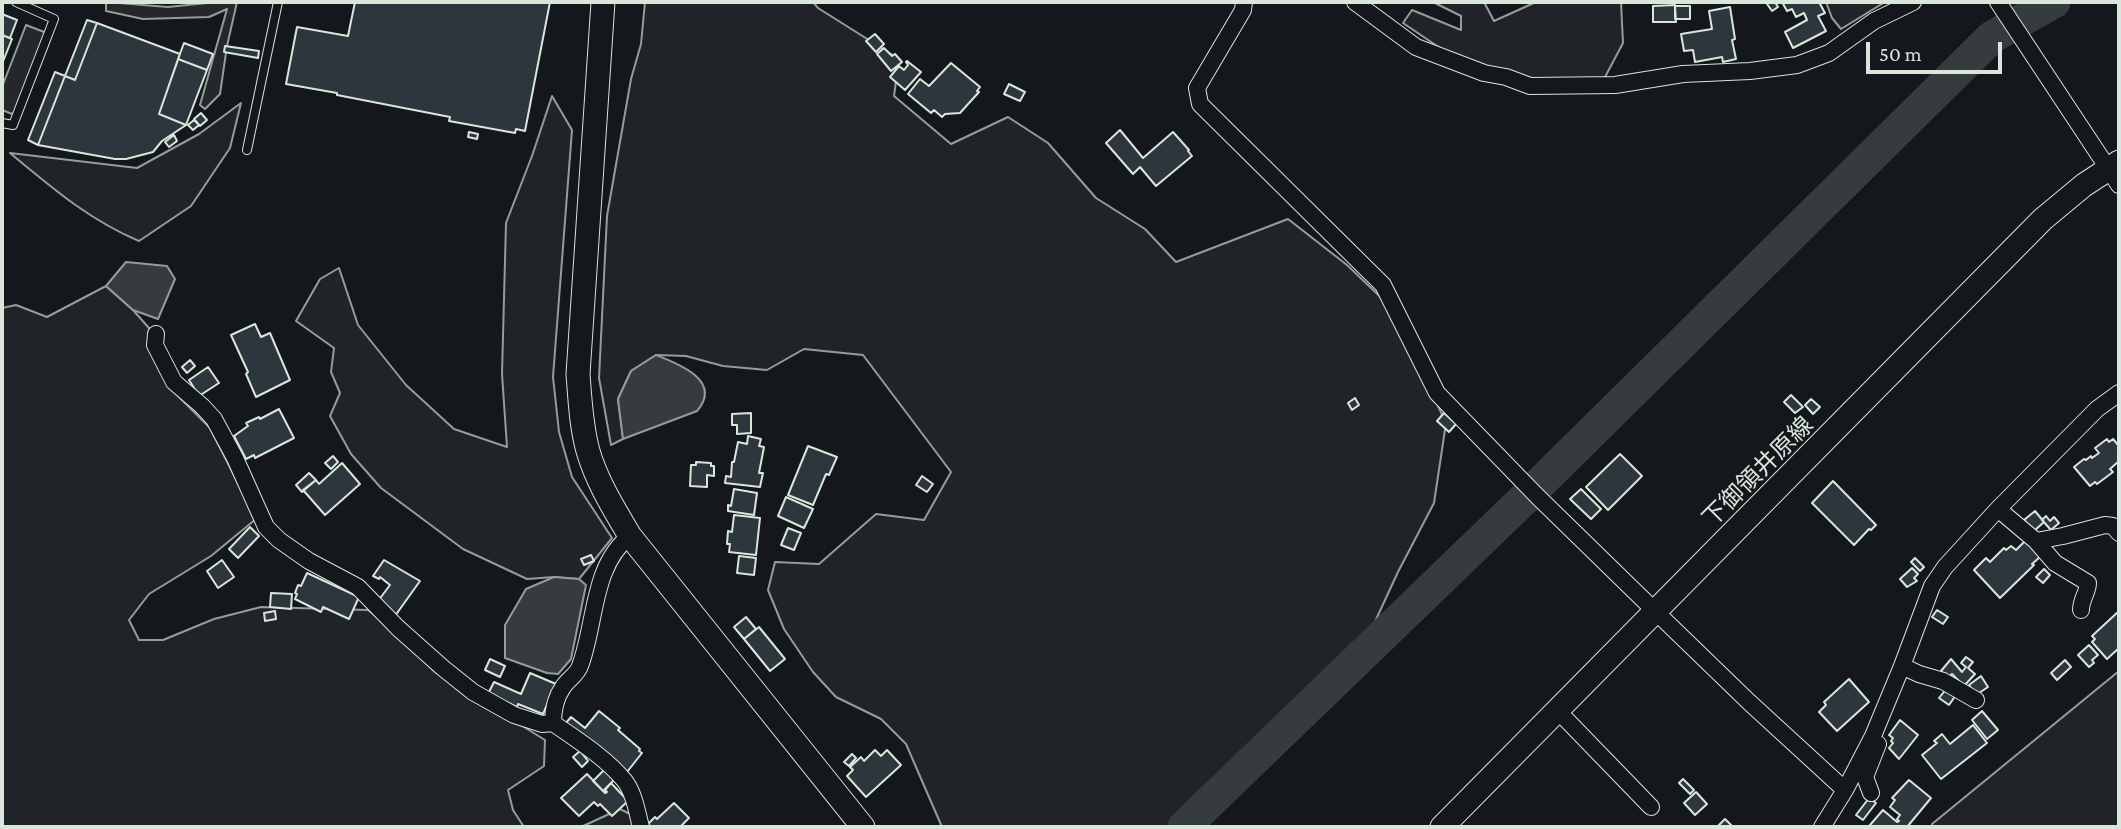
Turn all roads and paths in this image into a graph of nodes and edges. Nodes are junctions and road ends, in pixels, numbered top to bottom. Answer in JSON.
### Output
{"nodes":[{"id":1,"x":16,"y":2,"type":"edge"},
{"id":2,"x":278,"y":2,"type":"edge"},
{"id":3,"x":603,"y":2,"type":"edge"},
{"id":4,"x":1244,"y":2,"type":"edge"},
{"id":5,"x":1355,"y":2,"type":"edge"},
{"id":6,"x":1913,"y":2,"type":"edge"},
{"id":7,"x":2002,"y":9,"type":"edge"},
{"id":8,"x":2,"y":123,"type":"edge"},
{"id":9,"x":247,"y":150,"type":"dead end"},
{"id":10,"x":2116,"y":172,"type":"edge"},
{"id":11,"x":156,"y":334,"type":"dead end"},
{"id":12,"x":2119,"y":393,"type":"edge"},
{"id":13,"x":1998,"y":509,"type":"junction"},
{"id":14,"x":2119,"y":533,"type":"edge"},
{"id":15,"x":630,"y":536,"type":"junction"},
{"id":16,"x":2036,"y":541,"type":"junction"},
{"id":17,"x":2081,"y":610,"type":"dead end"},
{"id":18,"x":1656,"y":612,"type":"junction"},
{"id":19,"x":1902,"y":666,"type":"junction"},
{"id":20,"x":1976,"y":700,"type":"dead end"},
{"id":21,"x":1558,"y":711,"type":"junction"},
{"id":22,"x":553,"y":723,"type":"junction"},
{"id":23,"x":1873,"y":736,"type":"junction"},
{"id":24,"x":1845,"y":790,"type":"junction"},
{"id":25,"x":1871,"y":793,"type":"dead end"},
{"id":26,"x":1651,"y":807,"type":"dead end"},
{"id":27,"x":641,"y":827,"type":"edge"},
{"id":28,"x":863,"y":827,"type":"edge"},
{"id":29,"x":1442,"y":827,"type":"edge"},
{"id":30,"x":1822,"y":827,"type":"edge"}],
"edges":[{"from":1,"to":8,"type":"lane"},
{"from":2,"to":9,"type":"lane"},
{"from":3,"to":15,"type":"main road"},
{"from":4,"to":18,"type":"street"},
{"from":5,"to":6,"type":"street"},
{"from":7,"to":10,"type":"street"},
{"from":10,"to":18,"type":"main road","name":"下御領井原線"},
{"from":11,"to":22,"type":"street"},
{"from":12,"to":13,"type":"street"},
{"from":13,"to":16,"type":"street"},
{"from":13,"to":19,"type":"street"},
{"from":14,"to":16,"type":"street"},
{"from":15,"to":22,"type":"street"},
{"from":15,"to":28,"type":"main road"},
{"from":16,"to":17,"type":"street"},
{"from":18,"to":21,"type":"main road","name":"下御領井原線"},
{"from":18,"to":24,"type":"street"},
{"from":19,"to":20,"type":"street"},
{"from":19,"to":23,"type":"street"},
{"from":21,"to":26,"type":"street"},
{"from":21,"to":29,"type":"main road","name":"下御領井原線"},
{"from":22,"to":27,"type":"street"},
{"from":23,"to":24,"type":"street"},
{"from":23,"to":25,"type":"street"},
{"from":24,"to":30,"type":"street"}]}
